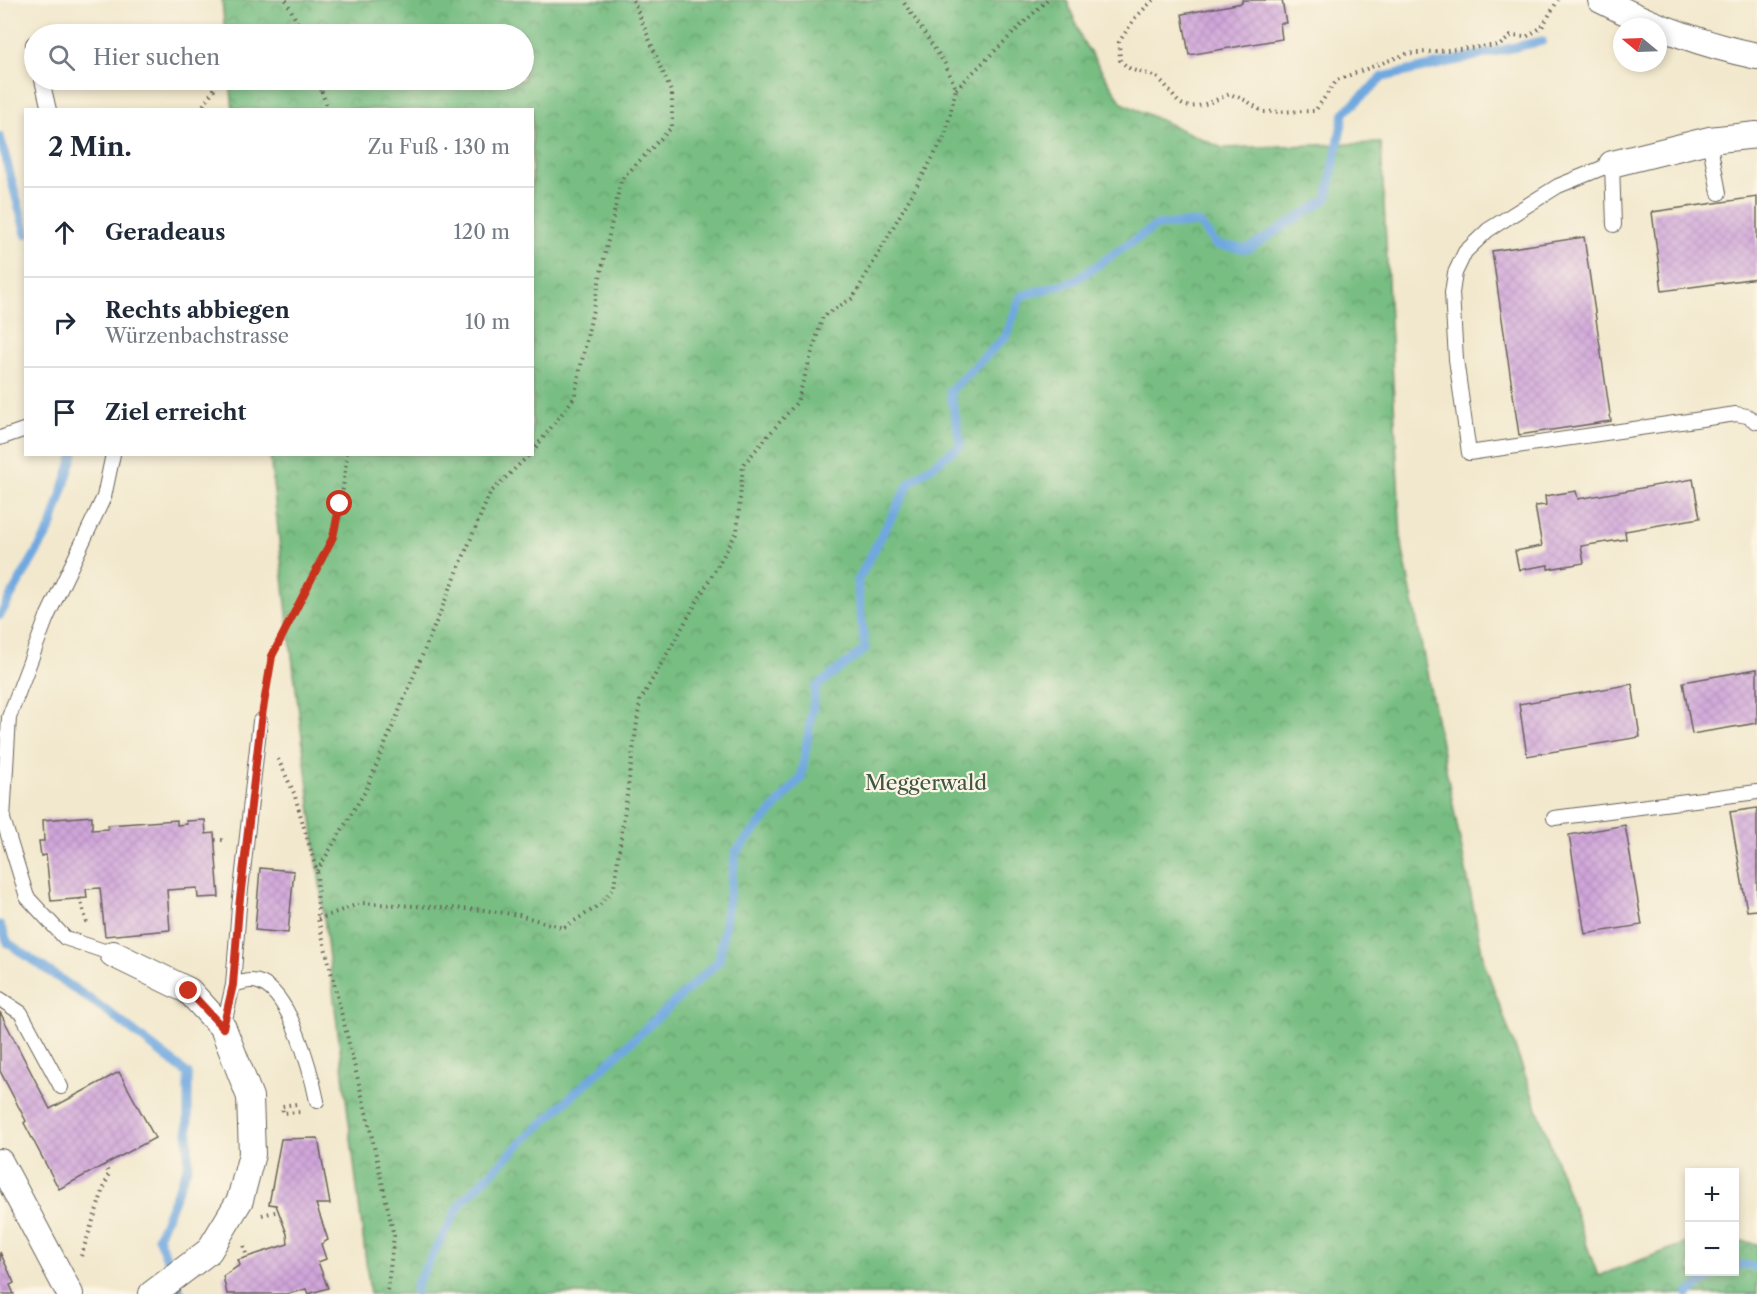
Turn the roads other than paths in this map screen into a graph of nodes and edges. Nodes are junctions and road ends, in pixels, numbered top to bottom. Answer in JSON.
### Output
{"nodes":[{"id":1,"x":1601,"y":0,"type":"edge"},
{"id":2,"x":1757,"y":56,"type":"edge"},
{"id":3,"x":44,"y":90,"type":"edge"},
{"id":4,"x":49,"y":108,"type":"edge"},
{"id":5,"x":1757,"y":135,"type":"edge"},
{"id":6,"x":1709,"y":140,"type":"junction"},
{"id":7,"x":1612,"y":164,"type":"junction"},
{"id":8,"x":1719,"y":193,"type":"dead end"},
{"id":9,"x":1614,"y":225,"type":"dead end"},
{"id":10,"x":1757,"y":422,"type":"edge"},
{"id":11,"x":24,"y":430,"type":"edge"},
{"id":12,"x":0,"y":438,"type":"edge"},
{"id":13,"x":113,"y":456,"type":"edge"},
{"id":14,"x":261,"y":721,"type":"road end"},
{"id":15,"x":1757,"y":792,"type":"edge"},
{"id":16,"x":1554,"y":818,"type":"dead end"},
{"id":17,"x":113,"y":954,"type":"joint"},
{"id":18,"x":233,"y":985,"type":"junction"},
{"id":19,"x":0,"y":999,"type":"edge"},
{"id":20,"x":223,"y":1028,"type":"junction"},
{"id":21,"x":61,"y":1087,"type":"dead end"},
{"id":22,"x":317,"y":1101,"type":"dead end"},
{"id":23,"x":0,"y":1162,"type":"edge"},
{"id":24,"x":66,"y":1286,"type":"edge"},
{"id":25,"x":153,"y":1294,"type":"edge"}],
"edges":[{"from":1,"to":2,"type":"street"},
{"from":3,"to":4,"type":"lane"},
{"from":5,"to":6,"type":"street"},
{"from":6,"to":7,"type":"street"},
{"from":6,"to":8,"type":"lane"},
{"from":7,"to":9,"type":"lane"},
{"from":7,"to":10,"type":"lane"},
{"from":11,"to":12,"type":"lane"},
{"from":13,"to":17,"type":"lane"},
{"from":14,"to":18,"type":"lane"},
{"from":15,"to":16,"type":"lane"},
{"from":17,"to":20,"type":"street"},
{"from":18,"to":20,"type":"lane"},
{"from":18,"to":22,"type":"lane"},
{"from":19,"to":21,"type":"lane"},
{"from":20,"to":25,"type":"street"},
{"from":23,"to":24,"type":"street"}]}
